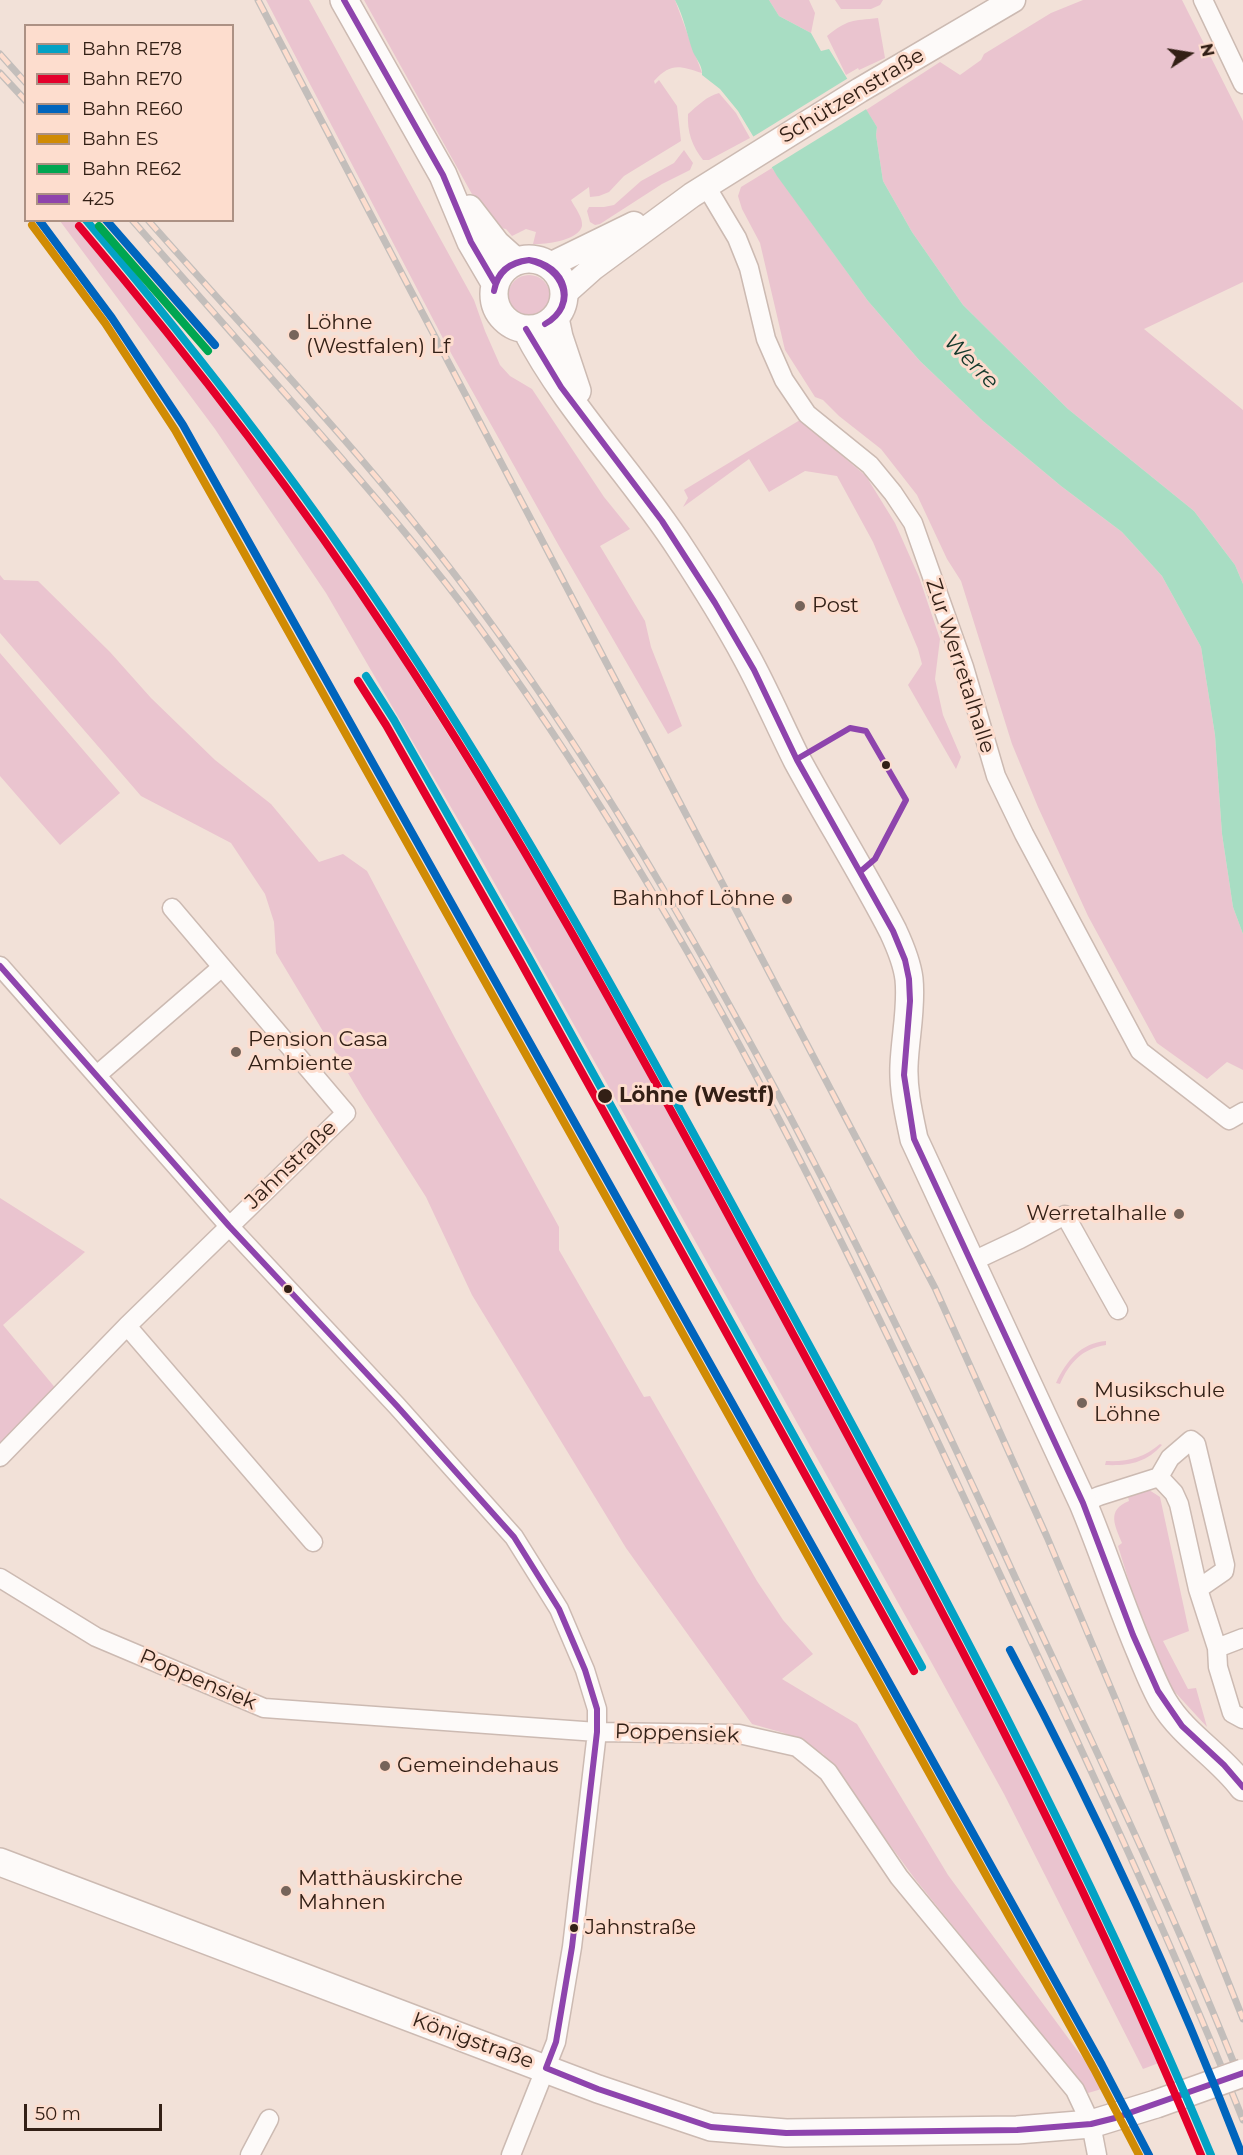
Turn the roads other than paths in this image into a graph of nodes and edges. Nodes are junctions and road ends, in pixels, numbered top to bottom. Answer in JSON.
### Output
{"nodes":[{"id":1,"x":344,"y":0,"type":"edge"},
{"id":2,"x":1013,"y":0,"type":"edge"},
{"id":3,"x":1203,"y":0,"type":"edge"},
{"id":4,"x":1243,"y":84,"type":"edge"},
{"id":5,"x":443,"y":175,"type":"junction"},
{"id":6,"x":699,"y":190,"type":"junction"},
{"id":7,"x":515,"y":261,"type":"junction"},
{"id":8,"x":550,"y":265,"type":"junction"},
{"id":9,"x":495,"y":283,"type":"junction"},
{"id":10,"x":565,"y":293,"type":"junction"},
{"id":11,"x":555,"y":318,"type":"junction"},
{"id":12,"x":526,"y":329,"type":"junction"},
{"id":13,"x":588,"y":423,"type":"junction"},
{"id":14,"x":172,"y":909,"type":"dead end"},
{"id":15,"x":0,"y":966,"type":"edge"},
{"id":16,"x":222,"y":967,"type":"junction"},
{"id":17,"x":97,"y":1076,"type":"junction"},
{"id":18,"x":1243,"y":1112,"type":"edge"},
{"id":19,"x":229,"y":1226,"type":"junction"},
{"id":20,"x":971,"y":1262,"type":"junction"},
{"id":21,"x":1118,"y":1310,"type":"dead end"},
{"id":22,"x":127,"y":1326,"type":"junction"},
{"id":23,"x":0,"y":1457,"type":"edge"},
{"id":24,"x":1159,"y":1477,"type":"junction"},
{"id":25,"x":1083,"y":1503,"type":"junction"},
{"id":26,"x":312,"y":1542,"type":"dead end"},
{"id":27,"x":0,"y":1578,"type":"edge"},
{"id":28,"x":1198,"y":1589,"type":"junction"},
{"id":29,"x":1243,"y":1638,"type":"edge"},
{"id":30,"x":1217,"y":1648,"type":"junction"},
{"id":31,"x":1238,"y":1716,"type":"edge"},
{"id":32,"x":597,"y":1732,"type":"junction"},
{"id":33,"x":1243,"y":1787,"type":"edge"},
{"id":34,"x":0,"y":1862,"type":"edge"},
{"id":35,"x":546,"y":2067,"type":"junction"},
{"id":36,"x":1243,"y":2073,"type":"edge"},
{"id":37,"x":269,"y":2120,"type":"dead end"},
{"id":38,"x":1103,"y":2121,"type":"junction"},
{"id":39,"x":250,"y":2155,"type":"edge"},
{"id":40,"x":511,"y":2155,"type":"edge"},
{"id":41,"x":1097,"y":2155,"type":"edge"}],
"edges":[{"from":1,"to":5,"type":"main road"},
{"from":2,"to":6,"type":"street","name":"Schützenstraße"},
{"from":3,"to":4,"type":"street"},
{"from":5,"to":7,"type":"main road"},
{"from":5,"to":9,"type":"main road"},
{"from":6,"to":8,"type":"street","name":"Schützenstraße"},
{"from":6,"to":10,"type":"street","name":"Schützenstraße"},
{"from":6,"to":18,"type":"street","name":"Zur Werretalhalle"},
{"from":7,"to":8,"type":"main road"},
{"from":7,"to":9,"type":"main road"},
{"from":8,"to":10,"type":"main road"},
{"from":9,"to":12,"type":"main road"},
{"from":10,"to":11,"type":"main road"},
{"from":11,"to":12,"type":"main road"},
{"from":11,"to":13,"type":"main road"},
{"from":12,"to":13,"type":"main road"},
{"from":13,"to":20,"type":"main road"},
{"from":14,"to":16,"type":"street","name":"Jahnstraße"},
{"from":15,"to":17,"type":"street","name":"Jahnstraße"},
{"from":16,"to":17,"type":"street"},
{"from":16,"to":19,"type":"street","name":"Jahnstraße"},
{"from":17,"to":19,"type":"street","name":"Jahnstraße"},
{"from":19,"to":22,"type":"street"},
{"from":19,"to":32,"type":"street","name":"Jahnstraße"},
{"from":20,"to":21,"type":"street"},
{"from":20,"to":25,"type":"main road"},
{"from":22,"to":23,"type":"street"},
{"from":22,"to":26,"type":"street"},
{"from":24,"to":25,"type":"street"},
{"from":24,"to":28,"type":"street"},
{"from":24,"to":28,"type":"street"},
{"from":25,"to":33,"type":"main road"},
{"from":27,"to":32,"type":"street","name":"Poppensiek"},
{"from":28,"to":30,"type":"street"},
{"from":29,"to":30,"type":"street"},
{"from":30,"to":31,"type":"street"},
{"from":32,"to":35,"type":"street","name":"Jahnstraße"},
{"from":32,"to":38,"type":"street","name":"Poppensiek"},
{"from":34,"to":35,"type":"main road","name":"Königstraße"},
{"from":35,"to":38,"type":"main road","name":"Königstraße"},
{"from":35,"to":40,"type":"street","name":"Jahnstraße"},
{"from":36,"to":38,"type":"main road","name":"Königstraße","bridge":true},
{"from":37,"to":39,"type":"street"},
{"from":38,"to":41,"type":"street","name":"Poppensiek"}]}
